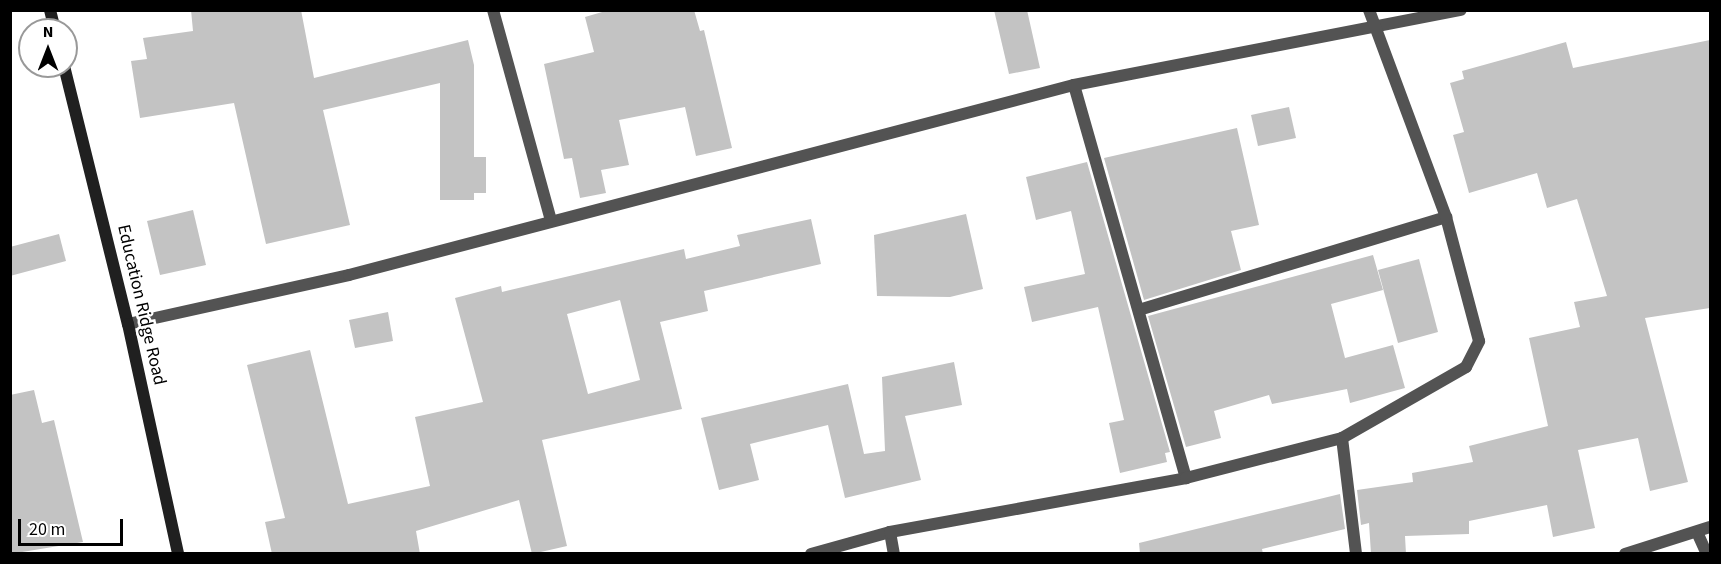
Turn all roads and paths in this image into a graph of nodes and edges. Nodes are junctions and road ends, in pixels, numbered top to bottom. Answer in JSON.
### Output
{"nodes":[{"id":1,"x":493,"y":10,"type":"edge"},
{"id":2,"x":1369,"y":10,"type":"edge"},
{"id":3,"x":1461,"y":10,"type":"edge"},
{"id":4,"x":1374,"y":31,"type":"junction"},
{"id":5,"x":67,"y":78,"type":"edge"},
{"id":6,"x":1074,"y":85,"type":"junction"},
{"id":7,"x":1446,"y":217,"type":"junction"},
{"id":8,"x":550,"y":221,"type":"junction"},
{"id":9,"x":1142,"y":309,"type":"junction"},
{"id":10,"x":128,"y":324,"type":"junction"},
{"id":11,"x":1342,"y":438,"type":"junction"},
{"id":12,"x":1186,"y":478,"type":"junction"},
{"id":13,"x":1710,"y":527,"type":"edge"},
{"id":14,"x":890,"y":532,"type":"junction"},
{"id":15,"x":1697,"y":532,"type":"junction"},
{"id":16,"x":178,"y":554,"type":"edge"},
{"id":17,"x":811,"y":554,"type":"edge"},
{"id":18,"x":894,"y":554,"type":"edge"},
{"id":19,"x":1356,"y":554,"type":"edge"},
{"id":20,"x":1625,"y":554,"type":"edge"},
{"id":21,"x":1707,"y":554,"type":"edge"}],
"edges":[{"from":1,"to":8,"type":"street"},
{"from":2,"to":4,"type":"street"},
{"from":3,"to":4,"type":"street"},
{"from":4,"to":6,"type":"street"},
{"from":4,"to":7,"type":"street"},
{"from":5,"to":10,"type":"main road","name":"Education Ridge Road"},
{"from":6,"to":8,"type":"street"},
{"from":6,"to":9,"type":"street"},
{"from":7,"to":9,"type":"street"},
{"from":7,"to":11,"type":"street"},
{"from":8,"to":10,"type":"street"},
{"from":9,"to":12,"type":"street"},
{"from":10,"to":16,"type":"main road","name":"Education Ridge Road"},
{"from":11,"to":12,"type":"street"},
{"from":11,"to":19,"type":"street"},
{"from":12,"to":14,"type":"street"},
{"from":13,"to":15,"type":"street"},
{"from":14,"to":17,"type":"street"},
{"from":14,"to":18,"type":"street"},
{"from":15,"to":20,"type":"street"},
{"from":15,"to":21,"type":"street"}]}
